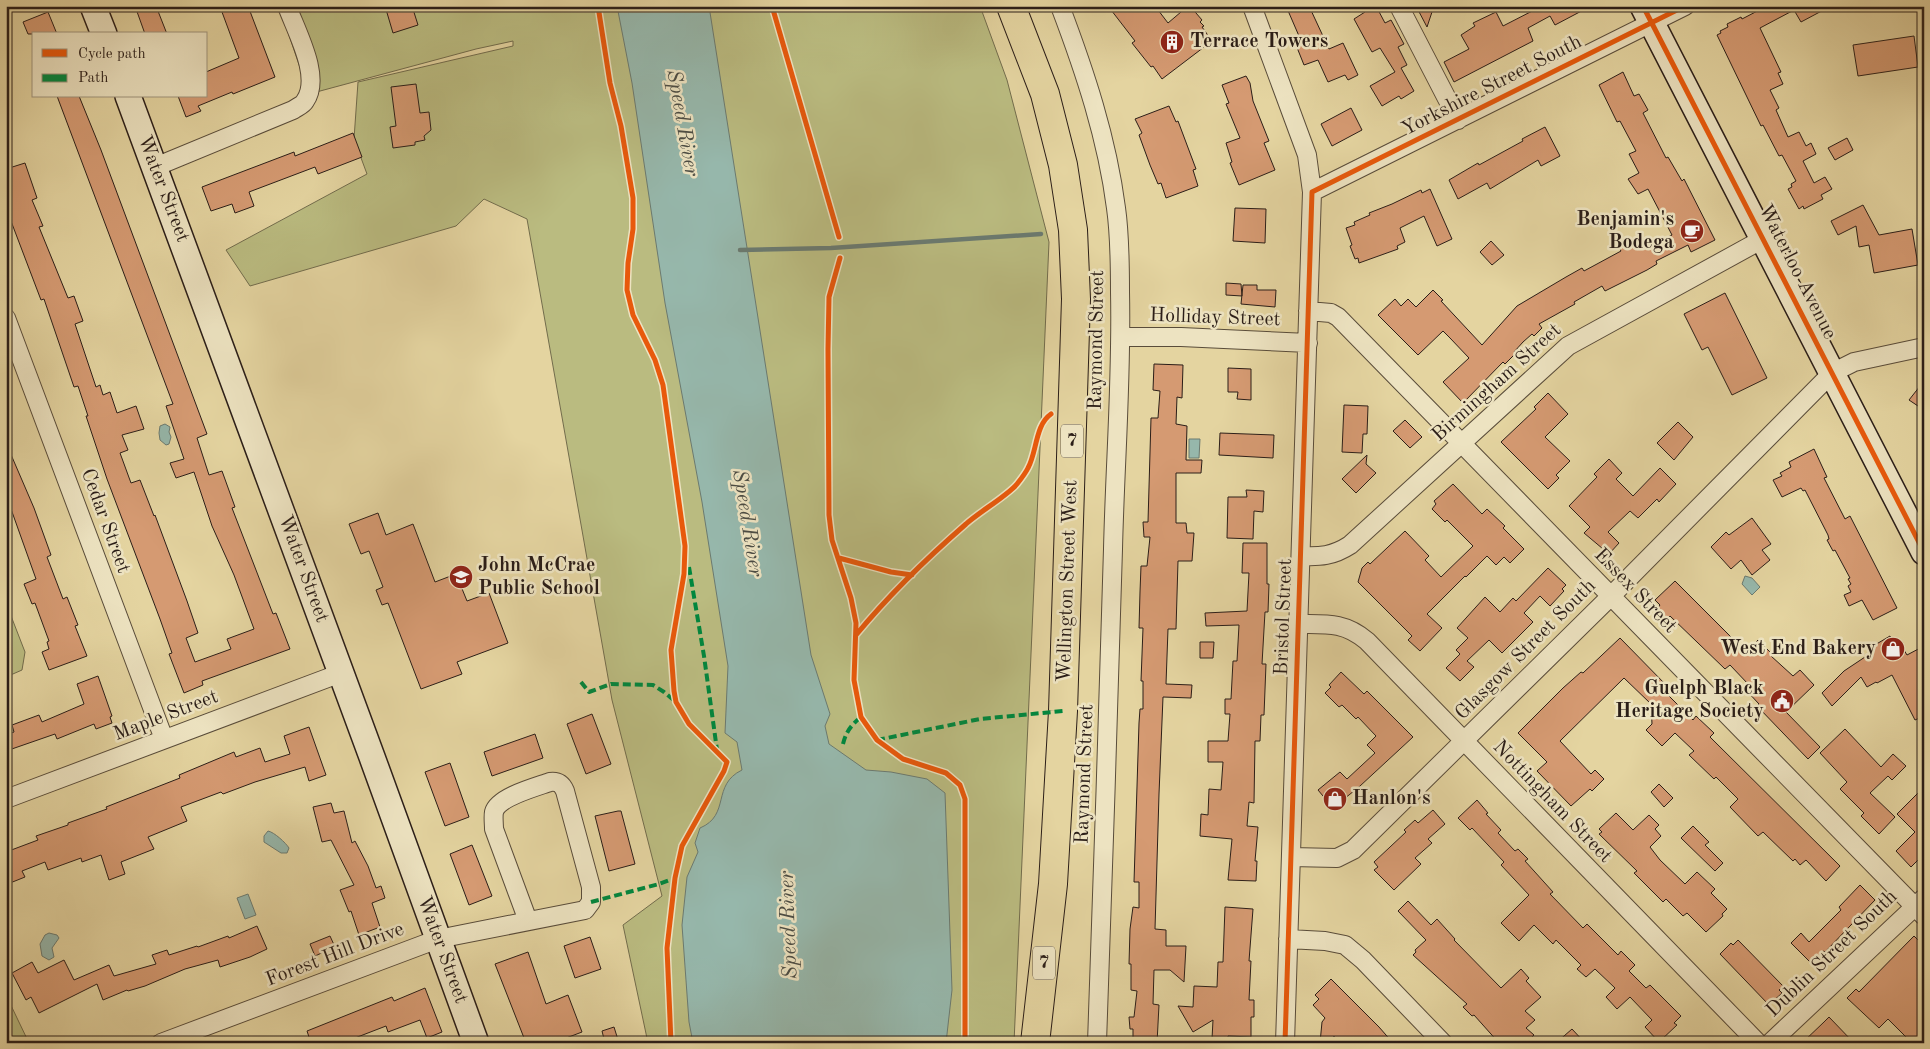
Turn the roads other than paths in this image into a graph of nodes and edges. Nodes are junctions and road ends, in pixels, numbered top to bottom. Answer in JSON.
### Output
{"nodes":[{"id":1,"x":93,"y":6,"type":"edge"},
{"id":2,"x":287,"y":6,"type":"edge"},
{"id":3,"x":1012,"y":6,"type":"edge"},
{"id":4,"x":1060,"y":6,"type":"edge"},
{"id":5,"x":1252,"y":6,"type":"edge"},
{"id":6,"x":1399,"y":6,"type":"edge"},
{"id":7,"x":1685,"y":6,"type":"edge"},
{"id":8,"x":1648,"y":15,"type":"edge"},
{"id":9,"x":103,"y":32,"type":"edge"},
{"id":10,"x":129,"y":98,"type":"edge"},
{"id":11,"x":1458,"y":120,"type":"junction"},
{"id":12,"x":155,"y":167,"type":"junction"},
{"id":13,"x":1312,"y":192,"type":"junction"},
{"id":14,"x":1763,"y":238,"type":"junction"},
{"id":15,"x":1308,"y":311,"type":"junction"},
{"id":16,"x":6,"y":318,"type":"edge"},
{"id":17,"x":1121,"y":337,"type":"junction"},
{"id":18,"x":1308,"y":343,"type":"junction"},
{"id":19,"x":1924,"y":347,"type":"edge"},
{"id":20,"x":1832,"y":373,"type":"junction"},
{"id":21,"x":1461,"y":444,"type":"junction"},
{"id":22,"x":1924,"y":552,"type":"edge"},
{"id":23,"x":1301,"y":556,"type":"junction"},
{"id":24,"x":1610,"y":597,"type":"junction"},
{"id":25,"x":1299,"y":624,"type":"junction"},
{"id":26,"x":341,"y":673,"type":"junction"},
{"id":27,"x":164,"y":739,"type":"junction"},
{"id":28,"x":1463,"y":741,"type":"junction"},
{"id":29,"x":6,"y":799,"type":"edge"},
{"id":30,"x":1290,"y":857,"type":"junction"},
{"id":31,"x":1920,"y":906,"type":"edge"},
{"id":32,"x":528,"y":922,"type":"junction"},
{"id":33,"x":438,"y":939,"type":"junction"},
{"id":34,"x":1288,"y":939,"type":"junction"},
{"id":35,"x":161,"y":1043,"type":"edge"},
{"id":36,"x":476,"y":1043,"type":"edge"},
{"id":37,"x":1035,"y":1043,"type":"edge"},
{"id":38,"x":1097,"y":1043,"type":"edge"},
{"id":39,"x":1285,"y":1043,"type":"edge"},
{"id":40,"x":1443,"y":1043,"type":"edge"},
{"id":41,"x":1758,"y":1043,"type":"edge"},
{"id":42,"x":1770,"y":1043,"type":"edge"}],
"edges":[{"from":1,"to":9,"type":"street"},
{"from":2,"to":12,"type":"street"},
{"from":3,"to":37,"type":"main road","name":"Wellington Street West","number":"7"},
{"from":4,"to":17,"type":"street","name":"Raymond Street"},
{"from":5,"to":13,"type":"street","name":"Bristol Street"},
{"from":6,"to":11,"type":"street"},
{"from":7,"to":8,"type":"street","name":"Yorkshire Street South"},
{"from":8,"to":11,"type":"street","name":"Yorkshire Street South"},
{"from":8,"to":14,"type":"street","name":"Waterloo Avenue"},
{"from":10,"to":12,"type":"street","name":"Water Street"},
{"from":11,"to":13,"type":"street","name":"Yorkshire Street South"},
{"from":12,"to":26,"type":"street","name":"Water Street"},
{"from":13,"to":15,"type":"street","name":"Bristol Street"},
{"from":14,"to":20,"type":"street","name":"Waterloo Avenue"},
{"from":14,"to":21,"type":"street","name":"Birmingham Street"},
{"from":15,"to":18,"type":"street","name":"Bristol Street"},
{"from":15,"to":21,"type":"street","name":"Essex Street"},
{"from":16,"to":27,"type":"street","name":"Cedar Street"},
{"from":17,"to":18,"type":"street","name":"Holliday Street"},
{"from":17,"to":38,"type":"street","name":"Raymond Street"},
{"from":18,"to":23,"type":"street","name":"Bristol Street"},
{"from":19,"to":20,"type":"street","name":"Glasgow Street South"},
{"from":20,"to":22,"type":"street","name":"Waterloo Avenue"},
{"from":20,"to":24,"type":"street","name":"Glasgow Street South"},
{"from":21,"to":23,"type":"street","name":"Birmingham Street"},
{"from":21,"to":24,"type":"street","name":"Essex Street"},
{"from":23,"to":25,"type":"street","name":"Bristol Street"},
{"from":24,"to":28,"type":"street","name":"Glasgow Street South"},
{"from":24,"to":31,"type":"street","name":"Essex Street"},
{"from":25,"to":28,"type":"street","name":"Nottingham Street"},
{"from":25,"to":30,"type":"street","name":"Bristol Street"},
{"from":26,"to":27,"type":"street","name":"Maple Street"},
{"from":26,"to":33,"type":"street","name":"Water Street"},
{"from":27,"to":29,"type":"street","name":"Maple Street"},
{"from":28,"to":30,"type":"street","name":"Glasgow Street South"},
{"from":28,"to":41,"type":"street","name":"Nottingham Street"},
{"from":30,"to":34,"type":"street","name":"Bristol Street"},
{"from":31,"to":42,"type":"street","name":"Dublin Street South"},
{"from":32,"to":32,"type":"street","name":"Forest Hill Drive"},
{"from":32,"to":33,"type":"street","name":"Forest Hill Drive"},
{"from":33,"to":35,"type":"street","name":"Forest Hill Drive"},
{"from":33,"to":36,"type":"street","name":"Water Street"},
{"from":34,"to":39,"type":"street","name":"Bristol Street"},
{"from":34,"to":40,"type":"street"}]}
